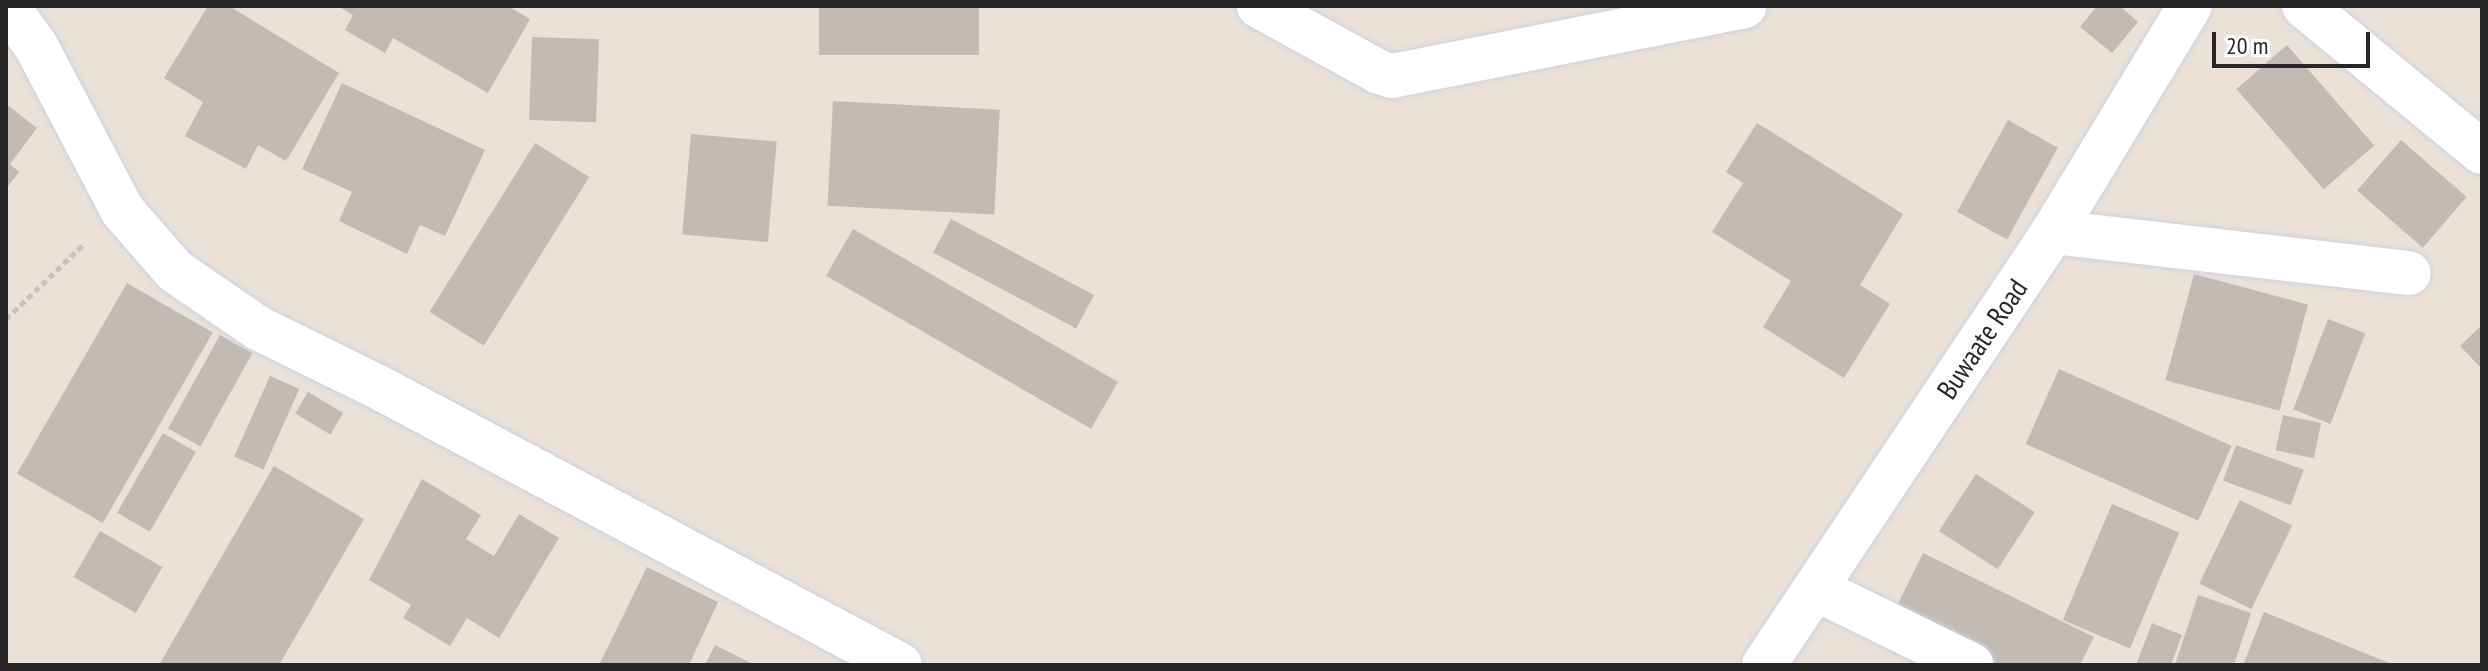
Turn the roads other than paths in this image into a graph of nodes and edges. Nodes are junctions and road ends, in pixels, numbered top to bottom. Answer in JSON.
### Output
{"nodes":[{"id":1,"x":7,"y":6,"type":"edge"},
{"id":2,"x":1259,"y":6,"type":"edge"},
{"id":3,"x":1744,"y":6,"type":"edge"},
{"id":4,"x":2190,"y":6,"type":"edge"},
{"id":5,"x":2304,"y":6,"type":"edge"},
{"id":6,"x":2482,"y":152,"type":"edge"},
{"id":7,"x":2053,"y":232,"type":"junction"},
{"id":8,"x":2409,"y":273,"type":"dead end"},
{"id":9,"x":1816,"y":589,"type":"junction"},
{"id":10,"x":900,"y":665,"type":"edge"},
{"id":11,"x":1764,"y":665,"type":"edge"},
{"id":12,"x":1971,"y":665,"type":"edge"}],
"edges":[{"from":1,"to":10,"type":"street"},
{"from":2,"to":3,"type":"street"},
{"from":4,"to":7,"type":"street","name":"Buwaate Road"},
{"from":5,"to":6,"type":"street"},
{"from":7,"to":8,"type":"street"},
{"from":7,"to":9,"type":"street","name":"Buwaate Road"},
{"from":9,"to":11,"type":"street","name":"Buwaate Road"},
{"from":9,"to":12,"type":"street"}]}
